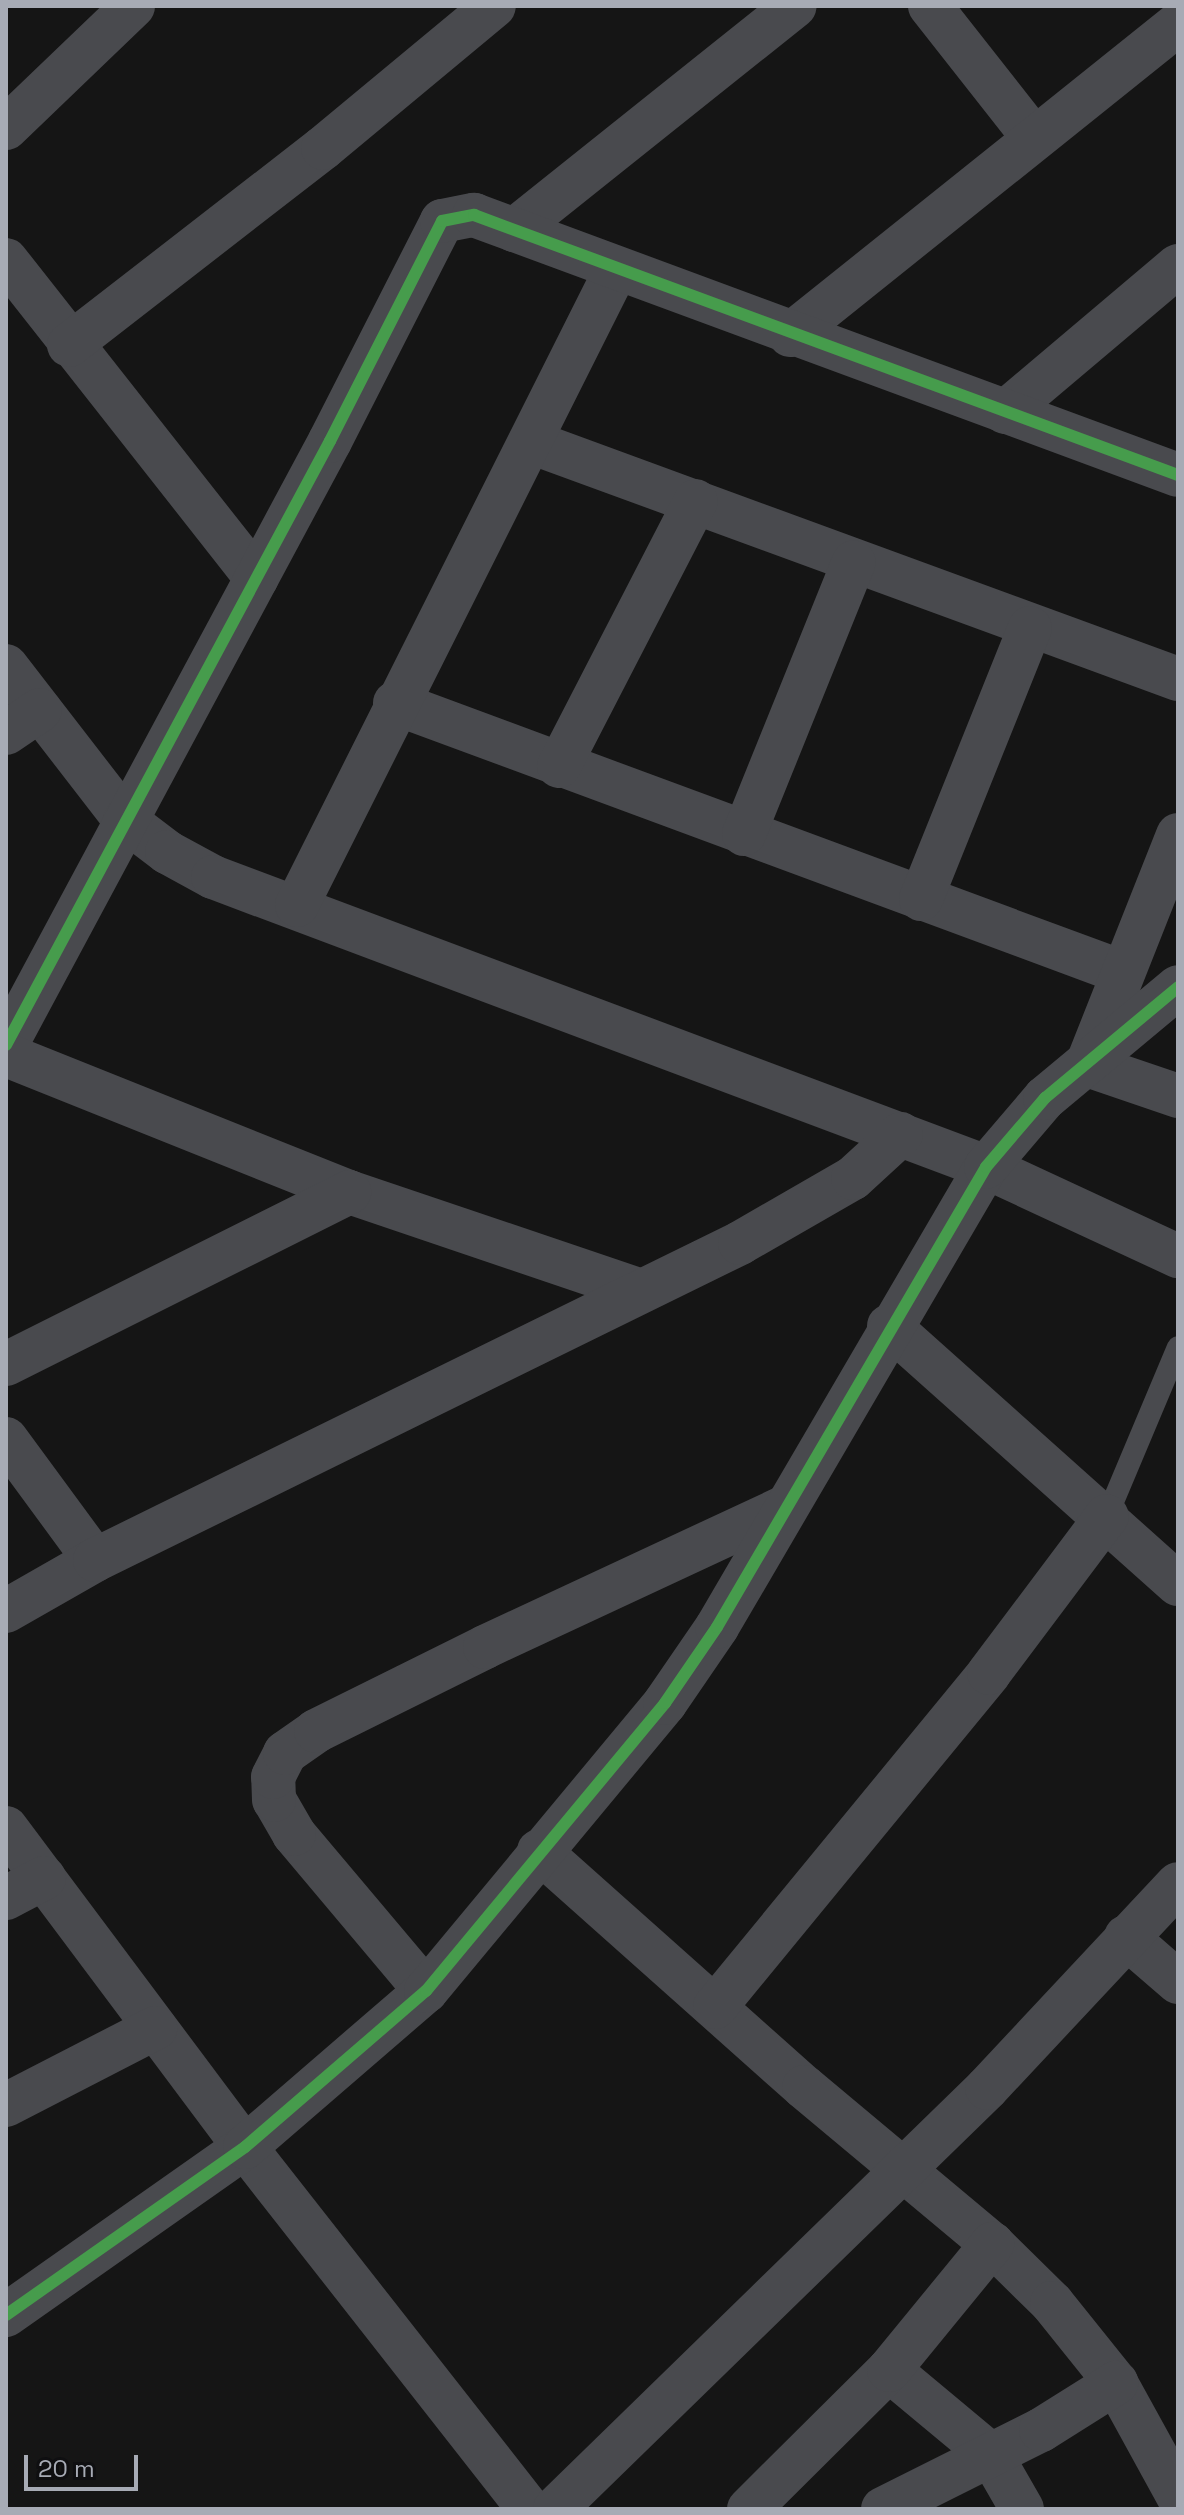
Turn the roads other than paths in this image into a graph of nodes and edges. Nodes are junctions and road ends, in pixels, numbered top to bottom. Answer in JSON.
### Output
{"nodes":[{"id":1,"x":133,"y":6,"type":"edge"},
{"id":2,"x":494,"y":6,"type":"edge"},
{"id":3,"x":795,"y":6,"type":"edge"},
{"id":4,"x":930,"y":6,"type":"edge"},
{"id":5,"x":1178,"y":24,"type":"edge"},
{"id":6,"x":6,"y":128,"type":"edge"},
{"id":7,"x":1033,"y":137,"type":"junction"},
{"id":8,"x":514,"y":230,"type":"junction"},
{"id":9,"x":6,"y":260,"type":"edge"},
{"id":10,"x":1178,"y":266,"type":"edge"},
{"id":11,"x":616,"y":270,"type":"junction"},
{"id":12,"x":790,"y":335,"type":"junction"},
{"id":13,"x":69,"y":345,"type":"junction"},
{"id":14,"x":1005,"y":412,"type":"junction"},
{"id":15,"x":531,"y":442,"type":"junction"},
{"id":16,"x":1178,"y":475,"type":"edge"},
{"id":17,"x":696,"y":501,"type":"junction"},
{"id":18,"x":854,"y":562,"type":"junction"},
{"id":19,"x":256,"y":578,"type":"junction"},
{"id":20,"x":1030,"y":628,"type":"junction"},
{"id":21,"x":6,"y":666,"type":"edge"},
{"id":22,"x":1178,"y":679,"type":"edge"},
{"id":23,"x":395,"y":703,"type":"junction"},
{"id":24,"x":23,"y":721,"type":"edge"},
{"id":25,"x":559,"y":766,"type":"junction"},
{"id":26,"x":125,"y":820,"type":"junction"},
{"id":27,"x":744,"y":834,"type":"junction"},
{"id":28,"x":1178,"y":835,"type":"edge"},
{"id":29,"x":921,"y":899,"type":"junction"},
{"id":30,"x":297,"y":905,"type":"junction"},
{"id":31,"x":1122,"y":972,"type":"junction"},
{"id":32,"x":1178,"y":987,"type":"edge"},
{"id":33,"x":6,"y":1045,"type":"edge"},
{"id":34,"x":6,"y":1055,"type":"edge"},
{"id":35,"x":1087,"y":1065,"type":"junction"},
{"id":36,"x":1178,"y":1096,"type":"edge"},
{"id":37,"x":901,"y":1134,"type":"junction"},
{"id":38,"x":986,"y":1167,"type":"junction"},
{"id":39,"x":349,"y":1192,"type":"junction"},
{"id":40,"x":1178,"y":1256,"type":"edge"},
{"id":41,"x":639,"y":1290,"type":"junction"},
{"id":42,"x":889,"y":1326,"type":"junction"},
{"id":43,"x":1178,"y":1347,"type":"edge"},
{"id":44,"x":6,"y":1364,"type":"edge"},
{"id":45,"x":6,"y":1439,"type":"edge"},
{"id":46,"x":787,"y":1506,"type":"junction"},
{"id":47,"x":1107,"y":1516,"type":"junction"},
{"id":48,"x":95,"y":1560,"type":"junction"},
{"id":49,"x":1178,"y":1584,"type":"edge"},
{"id":50,"x":6,"y":1611,"type":"edge"},
{"id":51,"x":6,"y":1828,"type":"edge"},
{"id":52,"x":539,"y":1851,"type":"junction"},
{"id":53,"x":44,"y":1878,"type":"junction"},
{"id":54,"x":1178,"y":1884,"type":"edge"},
{"id":55,"x":6,"y":1898,"type":"edge"},
{"id":56,"x":1126,"y":1937,"type":"junction"},
{"id":57,"x":1178,"y":1982,"type":"edge"},
{"id":58,"x":426,"y":1991,"type":"junction"},
{"id":59,"x":715,"y":2007,"type":"junction"},
{"id":60,"x":155,"y":2028,"type":"junction"},
{"id":61,"x":6,"y":2105,"type":"edge"},
{"id":62,"x":245,"y":2147,"type":"junction"},
{"id":63,"x":902,"y":2166,"type":"junction"},
{"id":64,"x":992,"y":2244,"type":"junction"},
{"id":65,"x":6,"y":2315,"type":"edge"},
{"id":66,"x":889,"y":2370,"type":"junction"},
{"id":67,"x":1116,"y":2383,"type":"junction"},
{"id":68,"x":991,"y":2455,"type":"junction"},
{"id":69,"x":1178,"y":2496,"type":"edge"},
{"id":70,"x":529,"y":2509,"type":"edge"},
{"id":71,"x":555,"y":2509,"type":"edge"},
{"id":72,"x":749,"y":2509,"type":"edge"},
{"id":73,"x":883,"y":2509,"type":"edge"},
{"id":74,"x":1022,"y":2509,"type":"edge"}],
"edges":[{"from":1,"to":6,"type":"street"},
{"from":2,"to":13,"type":"street"},
{"from":3,"to":8,"type":"street"},
{"from":4,"to":7,"type":"street"},
{"from":5,"to":7,"type":"street"},
{"from":7,"to":12,"type":"street"},
{"from":8,"to":11,"type":"street"},
{"from":8,"to":19,"type":"street"},
{"from":9,"to":13,"type":"street"},
{"from":10,"to":14,"type":"street"},
{"from":11,"to":12,"type":"street"},
{"from":11,"to":15,"type":"street"},
{"from":12,"to":14,"type":"street"},
{"from":13,"to":19,"type":"street"},
{"from":14,"to":16,"type":"street"},
{"from":15,"to":17,"type":"street"},
{"from":15,"to":23,"type":"street"},
{"from":17,"to":18,"type":"street"},
{"from":17,"to":25,"type":"street"},
{"from":18,"to":20,"type":"street"},
{"from":18,"to":27,"type":"street"},
{"from":19,"to":26,"type":"street"},
{"from":20,"to":22,"type":"street"},
{"from":20,"to":29,"type":"street"},
{"from":21,"to":24,"type":"street"},
{"from":23,"to":25,"type":"street"},
{"from":23,"to":30,"type":"street"},
{"from":24,"to":26,"type":"street"},
{"from":25,"to":27,"type":"street"},
{"from":26,"to":30,"type":"street"},
{"from":26,"to":33,"type":"street"},
{"from":27,"to":29,"type":"street"},
{"from":28,"to":31,"type":"street"},
{"from":29,"to":31,"type":"street"},
{"from":30,"to":37,"type":"street"},
{"from":31,"to":35,"type":"street"},
{"from":32,"to":35,"type":"street"},
{"from":34,"to":39,"type":"street"},
{"from":35,"to":36,"type":"street"},
{"from":35,"to":38,"type":"street"},
{"from":37,"to":38,"type":"street"},
{"from":37,"to":41,"type":"street"},
{"from":38,"to":40,"type":"street"},
{"from":38,"to":42,"type":"street"},
{"from":39,"to":41,"type":"street"},
{"from":39,"to":44,"type":"street"},
{"from":41,"to":48,"type":"street"},
{"from":42,"to":46,"type":"street"},
{"from":42,"to":47,"type":"street"},
{"from":43,"to":47,"type":"lane"},
{"from":45,"to":48,"type":"street"},
{"from":46,"to":52,"type":"street"},
{"from":46,"to":58,"type":"street"},
{"from":47,"to":49,"type":"street"},
{"from":47,"to":59,"type":"street"},
{"from":48,"to":50,"type":"street"},
{"from":51,"to":53,"type":"street"},
{"from":52,"to":58,"type":"street"},
{"from":52,"to":59,"type":"street"},
{"from":53,"to":55,"type":"street"},
{"from":53,"to":60,"type":"street"},
{"from":54,"to":56,"type":"street"},
{"from":56,"to":57,"type":"street"},
{"from":56,"to":63,"type":"street"},
{"from":58,"to":62,"type":"street"},
{"from":59,"to":63,"type":"street"},
{"from":60,"to":61,"type":"street"},
{"from":60,"to":62,"type":"street"},
{"from":62,"to":65,"type":"street"},
{"from":62,"to":70,"type":"street"},
{"from":63,"to":64,"type":"street"},
{"from":63,"to":71,"type":"street"},
{"from":64,"to":66,"type":"street"},
{"from":64,"to":67,"type":"street"},
{"from":66,"to":68,"type":"street"},
{"from":66,"to":72,"type":"street"},
{"from":67,"to":68,"type":"street"},
{"from":67,"to":69,"type":"street"},
{"from":68,"to":73,"type":"street"},
{"from":68,"to":74,"type":"street"}]}
